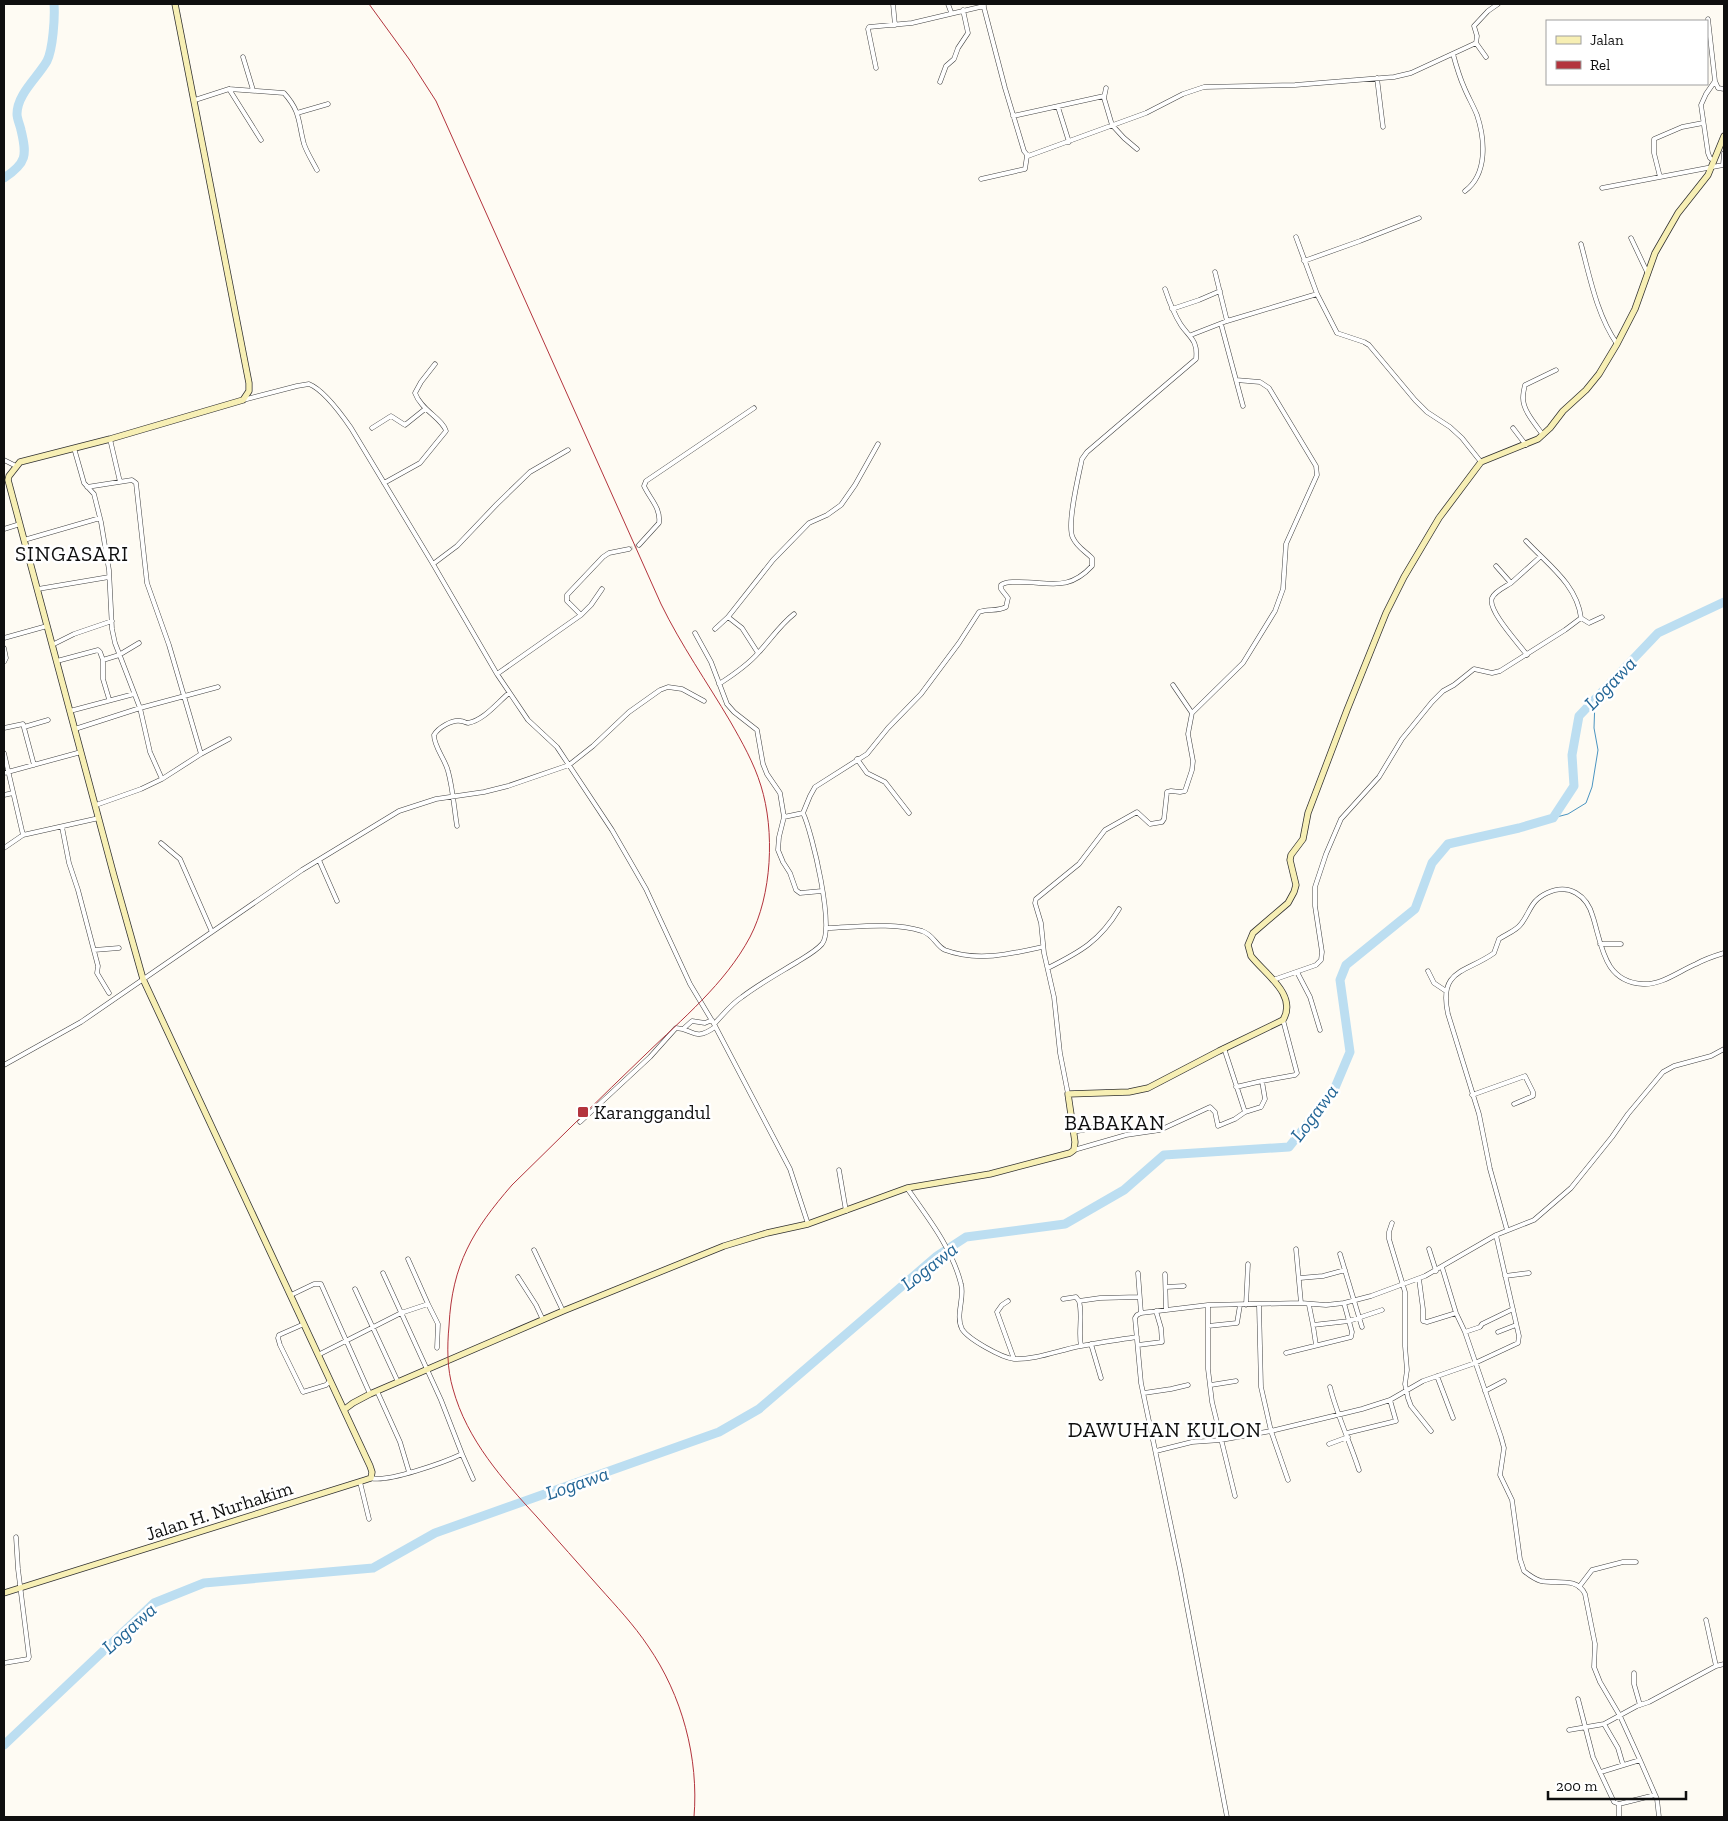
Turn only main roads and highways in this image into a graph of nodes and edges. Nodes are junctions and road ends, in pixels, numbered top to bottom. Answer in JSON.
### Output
{"nodes":[{"id":1,"x":175,"y":4,"type":"edge"},
{"id":2,"x":1724,"y":136,"type":"edge"},
{"id":3,"x":344,"y":1409,"type":"junction"},
{"id":4,"x":4,"y":1593,"type":"edge"}],
"edges":[{"from":1,"to":3,"type":"main road"},
{"from":2,"to":3,"type":"main road"},
{"from":3,"to":4,"type":"main road","name":"Jalan H. Nurhakim"}]}
